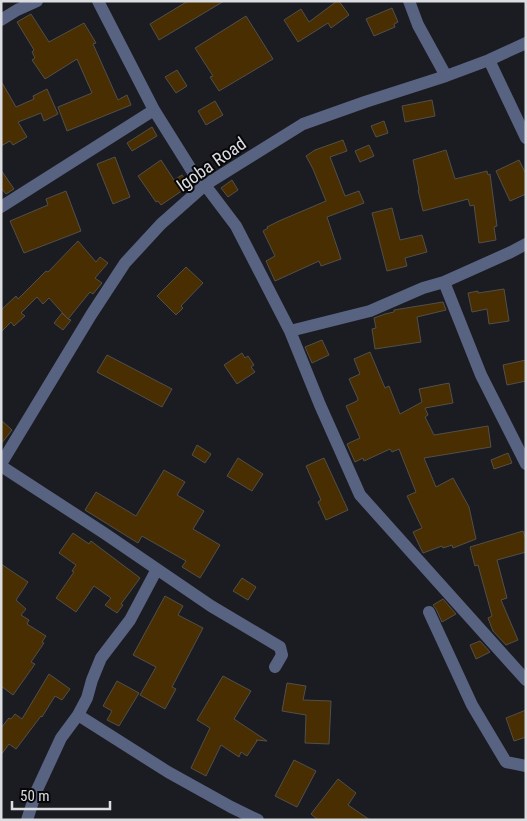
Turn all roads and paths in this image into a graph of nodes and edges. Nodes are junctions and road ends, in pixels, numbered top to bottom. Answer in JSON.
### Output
{"nodes":[{"id":1,"x":37,"y":1,"type":"edge"},
{"id":2,"x":98,"y":1,"type":"edge"},
{"id":3,"x":409,"y":1,"type":"edge"},
{"id":4,"x":1,"y":20,"type":"edge"},
{"id":5,"x":526,"y":43,"type":"edge"},
{"id":6,"x":489,"y":60,"type":"junction"},
{"id":7,"x":446,"y":76,"type":"junction"},
{"id":8,"x":154,"y":110,"type":"junction"},
{"id":9,"x":526,"y":138,"type":"edge"},
{"id":10,"x":205,"y":185,"type":"junction"},
{"id":11,"x":1,"y":206,"type":"edge"},
{"id":12,"x":526,"y":244,"type":"edge"},
{"id":13,"x":444,"y":282,"type":"junction"},
{"id":14,"x":290,"y":331,"type":"junction"},
{"id":15,"x":526,"y":464,"type":"edge"},
{"id":16,"x":1,"y":465,"type":"edge"},
{"id":17,"x":157,"y":569,"type":"junction"},
{"id":18,"x":429,"y":612,"type":"dead end"},
{"id":19,"x":275,"y":667,"type":"dead end"},
{"id":20,"x":526,"y":680,"type":"edge"},
{"id":21,"x":78,"y":715,"type":"junction"},
{"id":22,"x":526,"y":766,"type":"edge"},
{"id":23,"x":27,"y":820,"type":"edge"},
{"id":24,"x":258,"y":820,"type":"edge"}],
"edges":[{"from":1,"to":4,"type":"street"},
{"from":2,"to":8,"type":"street"},
{"from":3,"to":7,"type":"street"},
{"from":5,"to":6,"type":"street","name":"Igoba Road"},
{"from":6,"to":7,"type":"street","name":"Igoba Road"},
{"from":6,"to":9,"type":"street"},
{"from":7,"to":10,"type":"street","name":"Igoba Road"},
{"from":8,"to":10,"type":"street"},
{"from":8,"to":11,"type":"street"},
{"from":10,"to":14,"type":"street"},
{"from":10,"to":16,"type":"street","name":"Igoba Road"},
{"from":12,"to":13,"type":"street"},
{"from":13,"to":14,"type":"street"},
{"from":13,"to":15,"type":"street"},
{"from":14,"to":20,"type":"street"},
{"from":16,"to":17,"type":"street"},
{"from":17,"to":19,"type":"street"},
{"from":17,"to":21,"type":"street"},
{"from":18,"to":22,"type":"street"},
{"from":21,"to":23,"type":"street"},
{"from":21,"to":24,"type":"street"}]}
